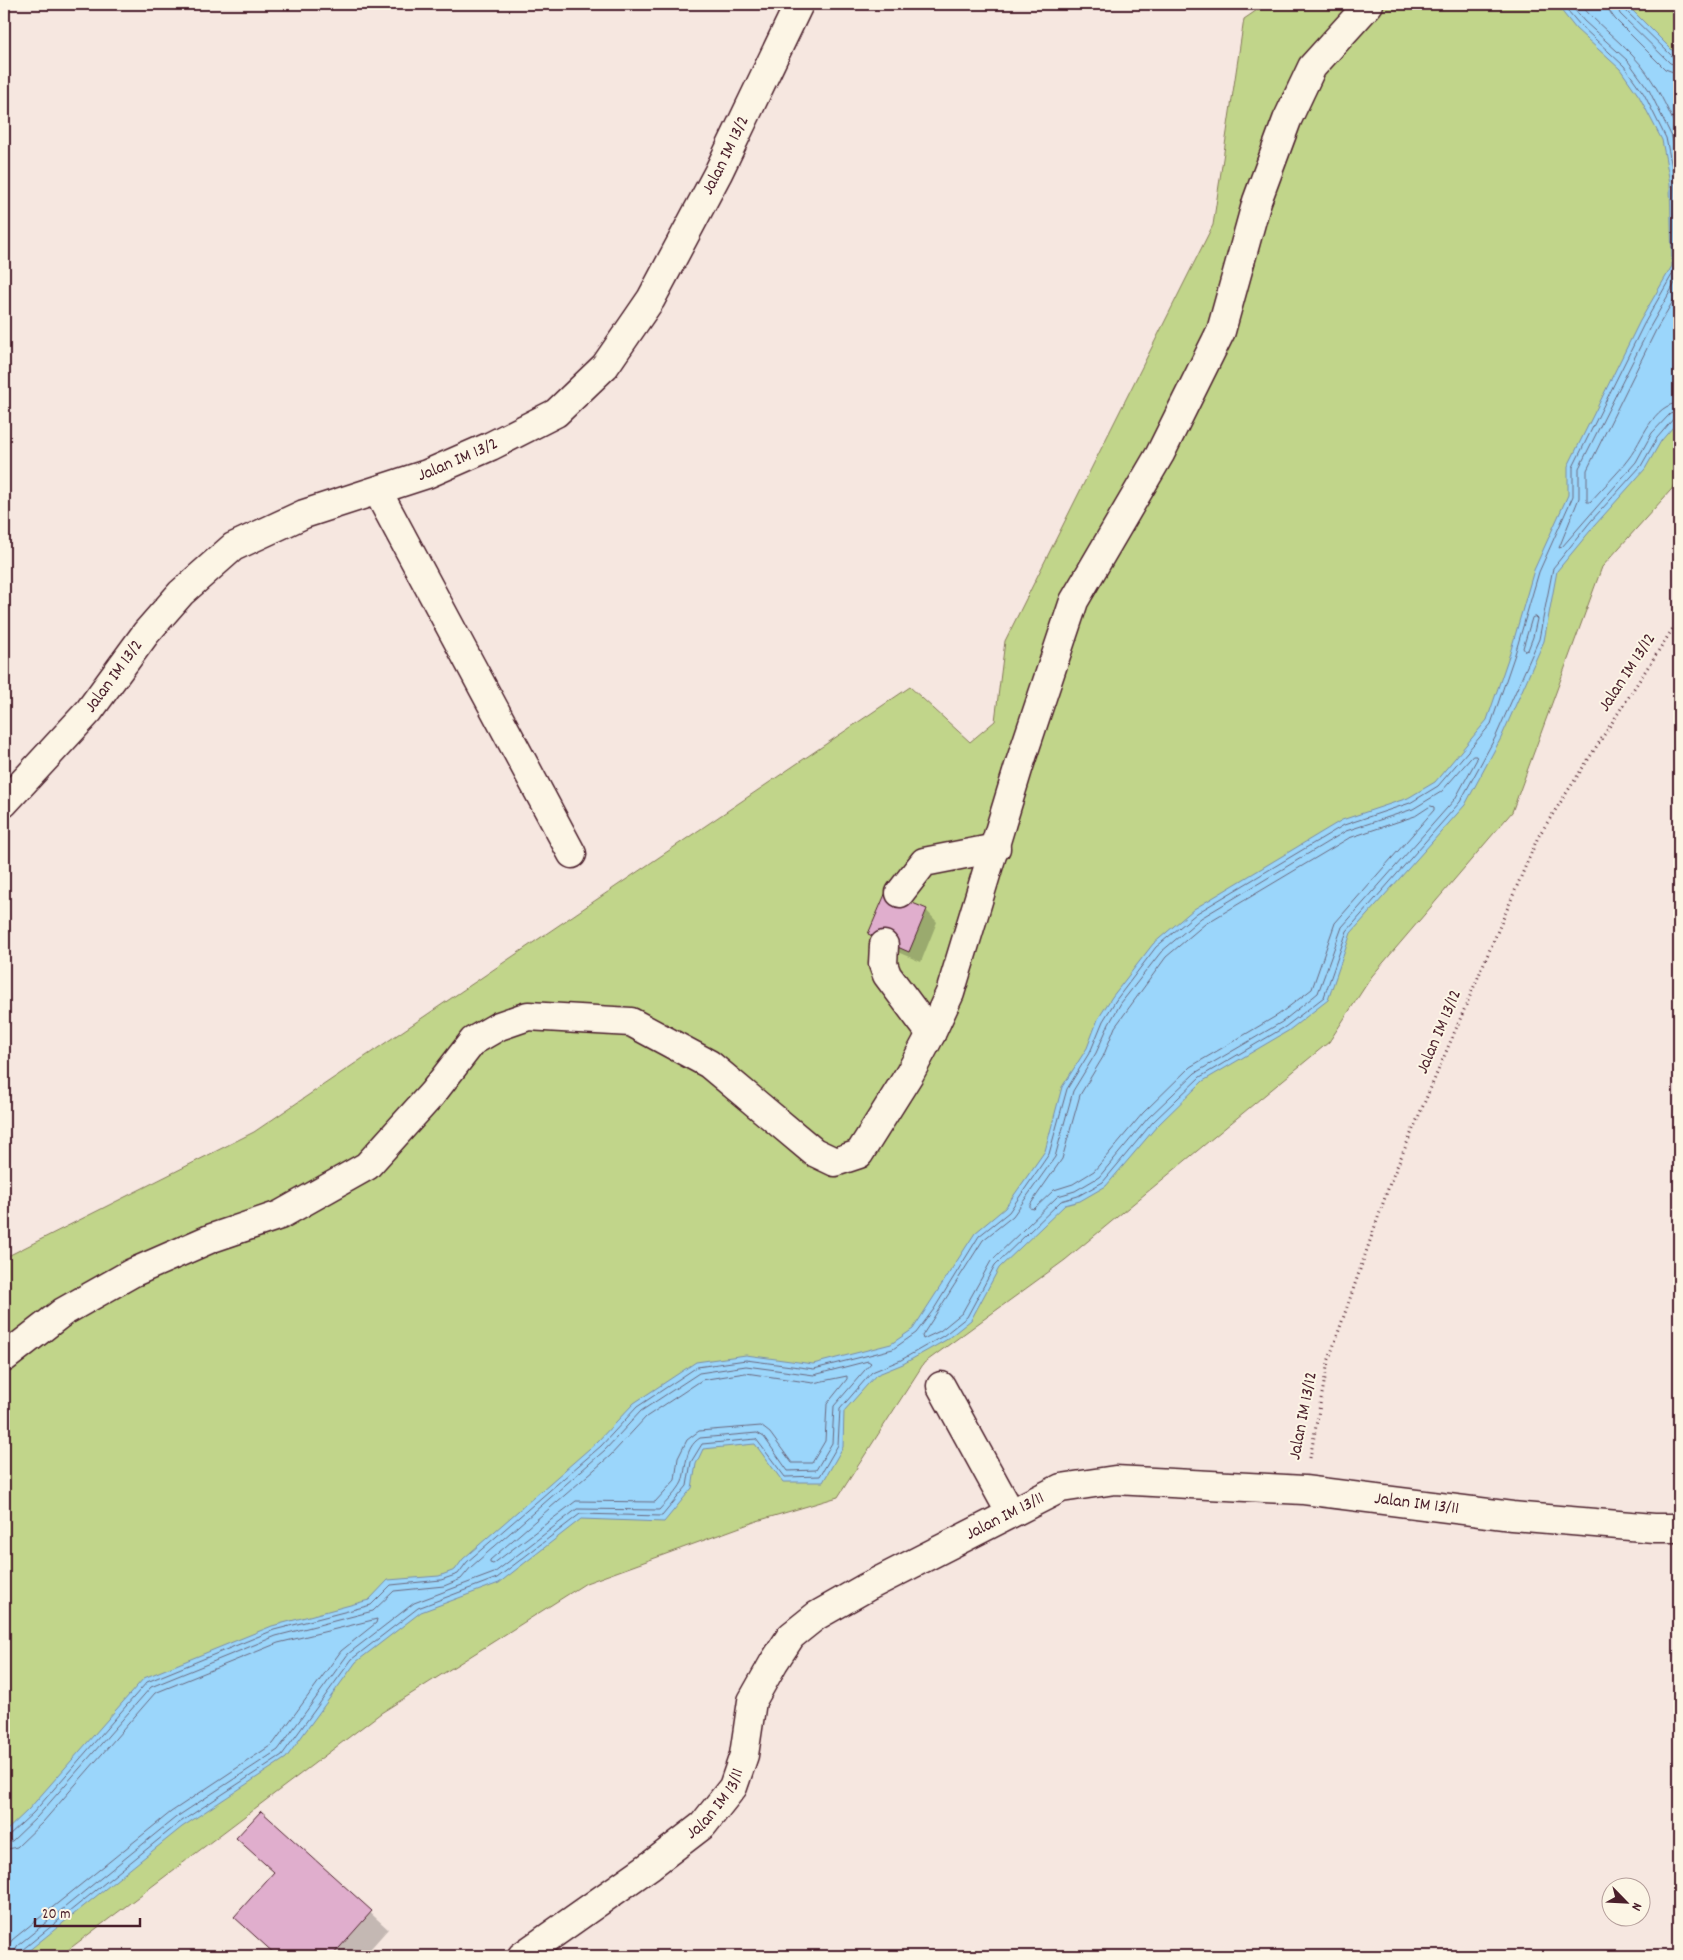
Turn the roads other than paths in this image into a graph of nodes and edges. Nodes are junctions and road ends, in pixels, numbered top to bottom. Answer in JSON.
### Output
{"nodes":[{"id":1,"x":799,"y":4,"type":"edge"},
{"id":2,"x":1369,"y":4,"type":"edge"},
{"id":3,"x":378,"y":492,"type":"junction"},
{"id":4,"x":4,"y":803,"type":"edge"},
{"id":5,"x":996,"y":848,"type":"junction"},
{"id":6,"x":572,"y":854,"type":"dead end"},
{"id":7,"x":900,"y":894,"type":"dead end"},
{"id":8,"x":884,"y":945,"type":"dead end"},
{"id":9,"x":931,"y":1034,"type":"junction"},
{"id":10,"x":4,"y":1358,"type":"edge"},
{"id":11,"x":941,"y":1386,"type":"dead end"},
{"id":12,"x":1010,"y":1512,"type":"junction"},
{"id":13,"x":1679,"y":1528,"type":"edge"},
{"id":14,"x":522,"y":1956,"type":"edge"}],
"edges":[{"from":1,"to":3,"type":"street","name":"Jalan IM 13/2"},
{"from":2,"to":5,"type":"street"},
{"from":3,"to":4,"type":"street","name":"Jalan IM 13/2"},
{"from":3,"to":6,"type":"street"},
{"from":5,"to":7,"type":"street"},
{"from":5,"to":9,"type":"street"},
{"from":8,"to":9,"type":"street"},
{"from":9,"to":10,"type":"street"},
{"from":11,"to":12,"type":"street"},
{"from":12,"to":13,"type":"street","name":"Jalan IM 13/11"},
{"from":12,"to":14,"type":"street","name":"Jalan IM 13/11"}]}
